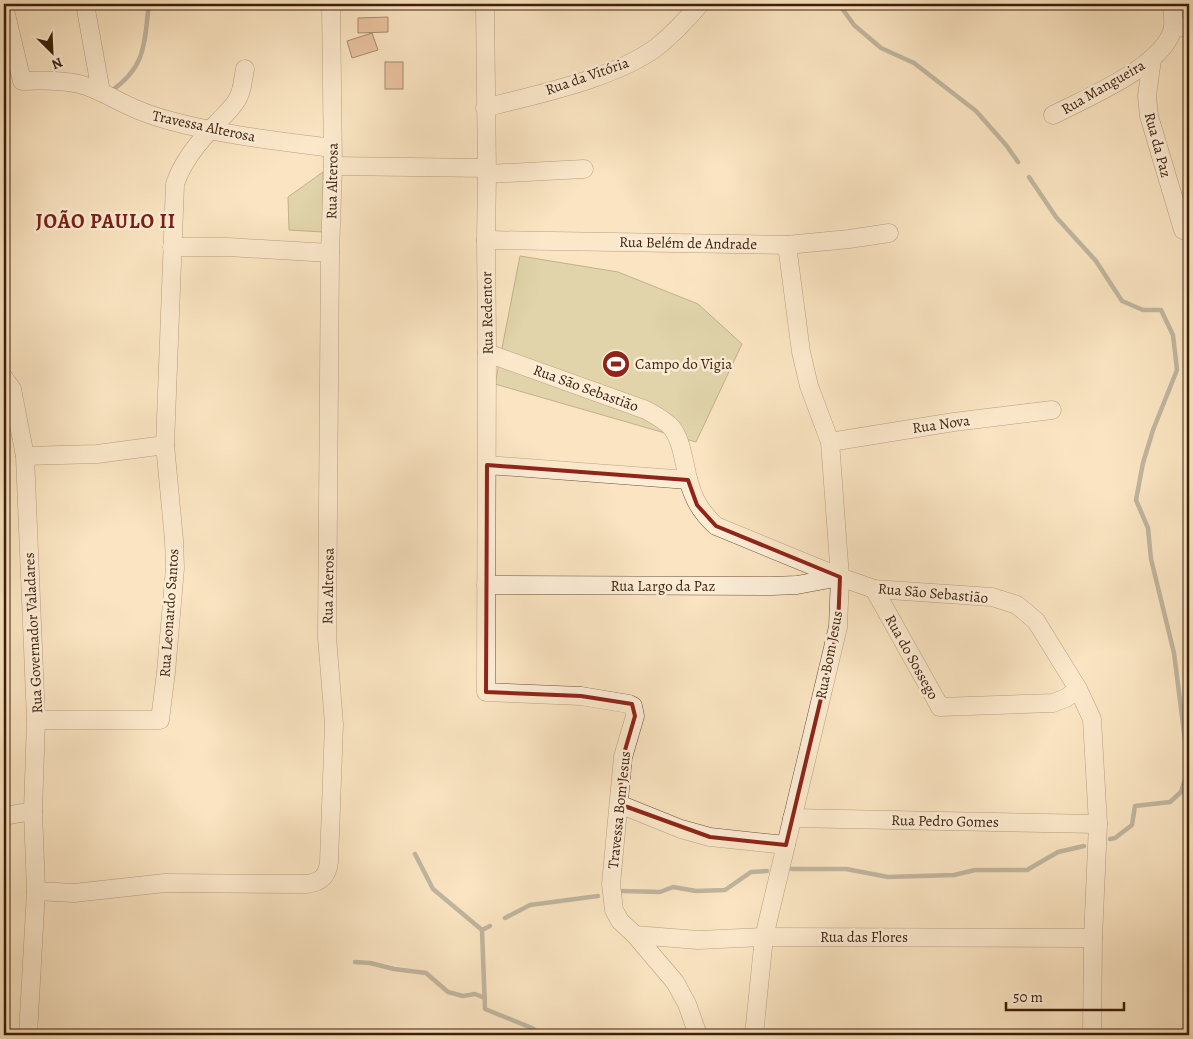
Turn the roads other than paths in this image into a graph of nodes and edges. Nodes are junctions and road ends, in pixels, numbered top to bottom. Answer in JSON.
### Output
{"nodes":[{"id":1,"x":85,"y":4,"type":"edge"},
{"id":2,"x":331,"y":4,"type":"edge"},
{"id":3,"x":484,"y":4,"type":"edge"},
{"id":4,"x":700,"y":4,"type":"edge"},
{"id":5,"x":1173,"y":4,"type":"edge"},
{"id":6,"x":4,"y":6,"type":"edge"},
{"id":7,"x":1181,"y":27,"type":"edge"},
{"id":8,"x":1152,"y":59,"type":"junction"},
{"id":9,"x":245,"y":69,"type":"dead end"},
{"id":10,"x":101,"y":92,"type":"junction"},
{"id":11,"x":485,"y":108,"type":"junction"},
{"id":12,"x":1053,"y":115,"type":"dead end"},
{"id":13,"x":210,"y":130,"type":"junction"},
{"id":14,"x":332,"y":148,"type":"junction"},
{"id":15,"x":333,"y":166,"type":"junction"},
{"id":16,"x":584,"y":170,"type":"dead end"},
{"id":17,"x":487,"y":171,"type":"junction"},
{"id":18,"x":1183,"y":230,"type":"dead end"},
{"id":19,"x":889,"y":233,"type":"dead end"},
{"id":20,"x":486,"y":240,"type":"junction"},
{"id":21,"x":787,"y":244,"type":"junction"},
{"id":22,"x":172,"y":247,"type":"junction"},
{"id":23,"x":330,"y":253,"type":"junction"},
{"id":24,"x":487,"y":353,"type":"junction"},
{"id":25,"x":4,"y":378,"type":"edge"},
{"id":26,"x":1052,"y":410,"type":"dead end"},
{"id":27,"x":830,"y":442,"type":"junction"},
{"id":28,"x":165,"y":445,"type":"junction"},
{"id":29,"x":25,"y":456,"type":"junction"},
{"id":30,"x":487,"y":465,"type":"junction"},
{"id":31,"x":688,"y":480,"type":"junction"},
{"id":32,"x":840,"y":577,"type":"junction"},
{"id":33,"x":486,"y":585,"type":"junction"},
{"id":34,"x":874,"y":589,"type":"junction"},
{"id":35,"x":1078,"y":689,"type":"junction"},
{"id":36,"x":486,"y":692,"type":"joint"},
{"id":37,"x":36,"y":720,"type":"junction"},
{"id":38,"x":618,"y":804,"type":"junction"},
{"id":39,"x":33,"y":811,"type":"junction"},
{"id":40,"x":4,"y":816,"type":"edge"},
{"id":41,"x":792,"y":818,"type":"junction"},
{"id":42,"x":1098,"y":824,"type":"junction"},
{"id":43,"x":786,"y":846,"type":"junction"},
{"id":44,"x":36,"y":891,"type":"junction"},
{"id":45,"x":635,"y":935,"type":"junction"},
{"id":46,"x":764,"y":937,"type":"junction"},
{"id":47,"x":1093,"y":938,"type":"junction"},
{"id":48,"x":28,"y":1035,"type":"edge"},
{"id":49,"x":698,"y":1035,"type":"edge"},
{"id":50,"x":754,"y":1035,"type":"edge"},
{"id":51,"x":1092,"y":1035,"type":"edge"}],
"edges":[{"from":1,"to":10,"type":"street"},
{"from":2,"to":14,"type":"street","name":"Rua Alterosa"},
{"from":3,"to":11,"type":"street","name":"Rua Redentor"},
{"from":4,"to":11,"type":"street","name":"Rua da Vitória"},
{"from":5,"to":7,"type":"street","name":"Rua Mangueira"},
{"from":6,"to":10,"type":"street","name":"Travessa Alterosa"},
{"from":7,"to":8,"type":"street","name":"Rua Mangueira"},
{"from":8,"to":12,"type":"street","name":"Rua Mangueira"},
{"from":8,"to":18,"type":"street","name":"Rua da Paz"},
{"from":9,"to":13,"type":"street","name":"Rua Leonardo Santos"},
{"from":10,"to":13,"type":"street","name":"Travessa Alterosa"},
{"from":11,"to":17,"type":"street","name":"Rua Redentor"},
{"from":13,"to":14,"type":"street","name":"Travessa Alterosa"},
{"from":13,"to":22,"type":"street","name":"Rua Leonardo Santos"},
{"from":14,"to":15,"type":"street","name":"Rua Alterosa"},
{"from":15,"to":17,"type":"street"},
{"from":15,"to":23,"type":"street","name":"Rua Alterosa"},
{"from":16,"to":17,"type":"street"},
{"from":17,"to":20,"type":"street","name":"Rua Redentor"},
{"from":19,"to":21,"type":"street","name":"Rua Belém de Andrade"},
{"from":20,"to":21,"type":"street","name":"Rua Belém de Andrade"},
{"from":20,"to":24,"type":"street","name":"Rua Redentor"},
{"from":21,"to":27,"type":"street","name":"Rua Bom Jesus"},
{"from":22,"to":23,"type":"street"},
{"from":22,"to":28,"type":"street","name":"Rua Leonardo Santos"},
{"from":23,"to":44,"type":"street","name":"Rua Alterosa"},
{"from":24,"to":30,"type":"street","name":"Rua Redentor"},
{"from":24,"to":31,"type":"street","name":"Rua São Sebastião"},
{"from":25,"to":29,"type":"street","name":"Rua Governador Valadares"},
{"from":26,"to":27,"type":"street","name":"Rua Nova"},
{"from":27,"to":32,"type":"street","name":"Rua Bom Jesus"},
{"from":28,"to":29,"type":"street"},
{"from":28,"to":37,"type":"street","name":"Rua Leonardo Santos"},
{"from":29,"to":37,"type":"street","name":"Rua Governador Valadares"},
{"from":30,"to":31,"type":"street"},
{"from":30,"to":33,"type":"street","name":"Rua Redentor"},
{"from":31,"to":32,"type":"street","name":"Rua São Sebastião"},
{"from":32,"to":33,"type":"street","name":"Rua Largo da Paz"},
{"from":32,"to":34,"type":"street","name":"Rua São Sebastião"},
{"from":32,"to":41,"type":"street","name":"Rua Bom Jesus"},
{"from":33,"to":36,"type":"street","name":"Rua Redentor"},
{"from":34,"to":35,"type":"street","name":"Rua São Sebastião"},
{"from":34,"to":35,"type":"street","name":"Rua do Sossego"},
{"from":35,"to":42,"type":"street","name":"Rua São Sebastião"},
{"from":36,"to":38,"type":"street","name":"Travessa Bom Jesus"},
{"from":37,"to":39,"type":"street","name":"Rua Governador Valadares"},
{"from":38,"to":43,"type":"street"},
{"from":38,"to":45,"type":"street","name":"Travessa Bom Jesus"},
{"from":39,"to":40,"type":"street"},
{"from":39,"to":44,"type":"street","name":"Rua Governador Valadares"},
{"from":41,"to":42,"type":"street","name":"Rua Pedro Gomes"},
{"from":41,"to":43,"type":"street","name":"Rua Bom Jesus"},
{"from":42,"to":47,"type":"street","name":"Rua São Sebastião"},
{"from":43,"to":46,"type":"street","name":"Rua Bom Jesus"},
{"from":44,"to":48,"type":"street"},
{"from":45,"to":46,"type":"street","name":"Rua das Flores"},
{"from":45,"to":49,"type":"street","name":"Travessa Bom Jesus"},
{"from":46,"to":47,"type":"street","name":"Rua das Flores"},
{"from":46,"to":50,"type":"street","name":"Rua Bom Jesus"},
{"from":47,"to":51,"type":"street","name":"Rua São Sebastião"}]}
